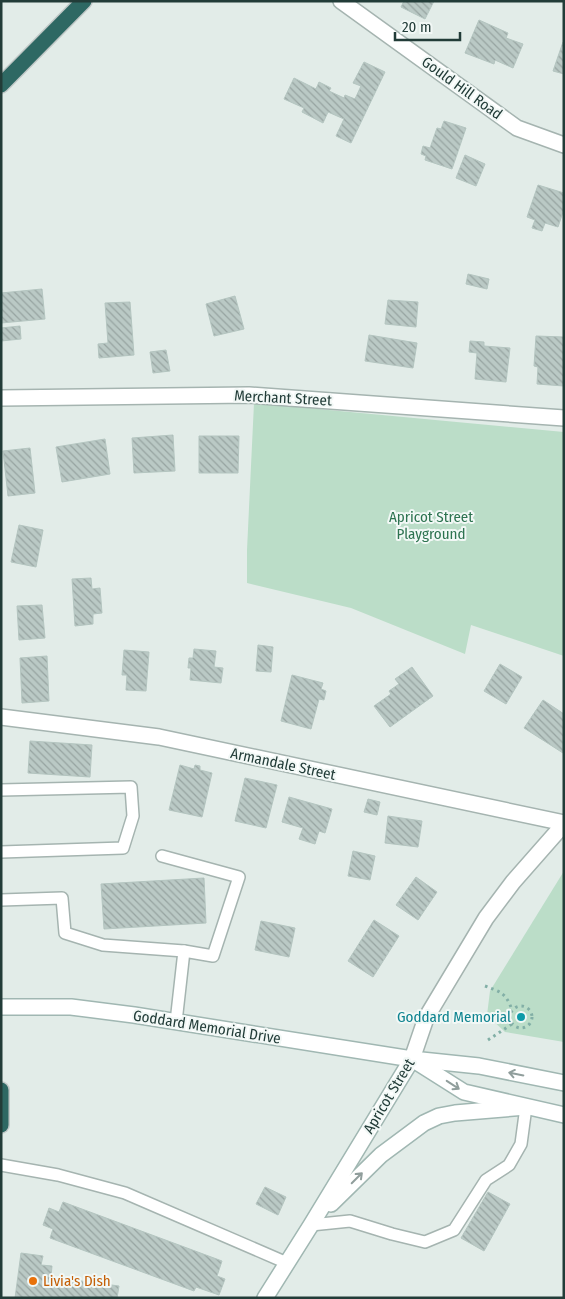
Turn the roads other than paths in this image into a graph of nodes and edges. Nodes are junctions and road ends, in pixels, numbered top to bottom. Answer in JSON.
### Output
{"nodes":[{"id":1,"x":84,"y":1,"type":"edge"},
{"id":2,"x":341,"y":1,"type":"edge"},
{"id":3,"x":1,"y":85,"type":"edge"},
{"id":4,"x":564,"y":145,"type":"edge"},
{"id":5,"x":1,"y":398,"type":"edge"},
{"id":6,"x":564,"y":418,"type":"edge"},
{"id":7,"x":1,"y":717,"type":"edge"},
{"id":8,"x":1,"y":790,"type":"edge"},
{"id":9,"x":564,"y":823,"type":"edge"},
{"id":10,"x":1,"y":852,"type":"edge"},
{"id":11,"x":162,"y":856,"type":"dead end"},
{"id":12,"x":1,"y":900,"type":"edge"},
{"id":13,"x":184,"y":951,"type":"junction"},
{"id":14,"x":1,"y":1007,"type":"edge"},
{"id":15,"x":176,"y":1022,"type":"junction"},
{"id":16,"x":412,"y":1059,"type":"junction"},
{"id":17,"x":564,"y":1083,"type":"edge"},
{"id":18,"x":1,"y":1090,"type":"edge"},
{"id":19,"x":526,"y":1107,"type":"junction"},
{"id":20,"x":564,"y":1114,"type":"edge"},
{"id":21,"x":1,"y":1124,"type":"edge"},
{"id":22,"x":1,"y":1165,"type":"edge"},
{"id":23,"x":311,"y":1225,"type":"junction"},
{"id":24,"x":286,"y":1263,"type":"junction"},
{"id":25,"x":265,"y":1298,"type":"edge"}],
"edges":[{"from":1,"to":3,"type":"highway"},
{"from":2,"to":4,"type":"street","name":"Gould Hill Road"},
{"from":5,"to":6,"type":"street","name":"Merchant Street"},
{"from":7,"to":9,"type":"street","name":"Armandale Street"},
{"from":8,"to":10,"type":"lane"},
{"from":9,"to":16,"type":"street","name":"Apricot Street"},
{"from":11,"to":13,"type":"lane"},
{"from":12,"to":13,"type":"lane"},
{"from":13,"to":15,"type":"lane"},
{"from":14,"to":15,"type":"street","name":"Goddard Memorial Drive"},
{"from":15,"to":16,"type":"street","name":"Goddard Memorial Drive"},
{"from":17,"to":16,"type":"street","name":"Goddard Memorial Drive","one_way":true},
{"from":16,"to":19,"type":"street","name":"Goddard Memorial Drive","one_way":true},
{"from":16,"to":23,"type":"street","name":"Apricot Street"},
{"from":18,"to":21,"type":"highway"},
{"from":19,"to":20,"type":"street","name":"Goddard Memorial Drive"},
{"from":23,"to":19,"type":"street","one_way":true},
{"from":19,"to":23,"type":"lane"},
{"from":22,"to":24,"type":"lane"},
{"from":23,"to":24,"type":"street","name":"Apricot Street"},
{"from":24,"to":25,"type":"street","name":"Apricot Street"}]}
